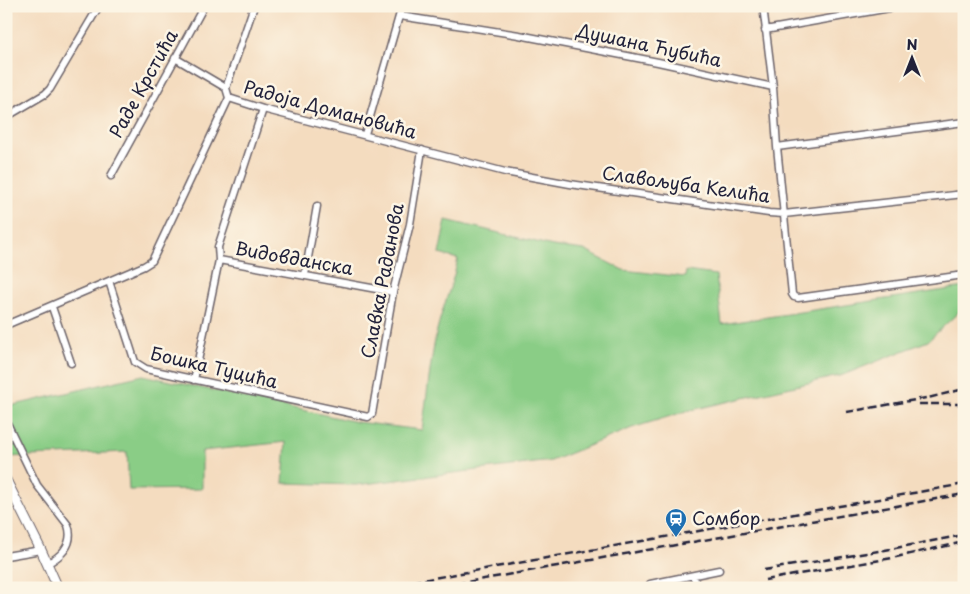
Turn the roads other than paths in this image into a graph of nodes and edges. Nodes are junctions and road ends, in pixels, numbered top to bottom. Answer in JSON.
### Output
{"nodes":[{"id":1,"x":99,"y":6,"type":"edge"},
{"id":2,"x":204,"y":6,"type":"edge"},
{"id":3,"x":254,"y":6,"type":"edge"},
{"id":4,"x":402,"y":6,"type":"edge"},
{"id":5,"x":763,"y":6,"type":"edge"},
{"id":6,"x":901,"y":6,"type":"edge"},
{"id":7,"x":400,"y":16,"type":"junction"},
{"id":8,"x":766,"y":30,"type":"junction"},
{"id":9,"x":175,"y":58,"type":"junction"},
{"id":10,"x":773,"y":87,"type":"junction"},
{"id":11,"x":226,"y":88,"type":"junction"},
{"id":12,"x":229,"y":98,"type":"junction"},
{"id":13,"x":263,"y":108,"type":"junction"},
{"id":14,"x":6,"y":117,"type":"edge"},
{"id":15,"x":964,"y":122,"type":"edge"},
{"id":16,"x":365,"y":134,"type":"junction"},
{"id":17,"x":777,"y":147,"type":"junction"},
{"id":18,"x":422,"y":150,"type":"junction"},
{"id":19,"x":111,"y":176,"type":"dead end"},
{"id":20,"x":964,"y":194,"type":"edge"},
{"id":21,"x":317,"y":206,"type":"dead end"},
{"id":22,"x":784,"y":214,"type":"junction"},
{"id":23,"x":219,"y":260,"type":"junction"},
{"id":24,"x":964,"y":275,"type":"edge"},
{"id":25,"x":305,"y":276,"type":"junction"},
{"id":26,"x":109,"y":280,"type":"junction"},
{"id":27,"x":393,"y":292,"type":"junction"},
{"id":28,"x":52,"y":306,"type":"junction"},
{"id":29,"x":6,"y":325,"type":"edge"},
{"id":30,"x":71,"y":363,"type":"dead end"},
{"id":31,"x":194,"y":380,"type":"junction"},
{"id":32,"x":370,"y":416,"type":"joint"},
{"id":33,"x":6,"y":421,"type":"edge"},
{"id":34,"x":7,"y":484,"type":"edge"},
{"id":35,"x":42,"y":550,"type":"junction"},
{"id":36,"x":6,"y":556,"type":"edge"},
{"id":37,"x":48,"y":564,"type":"junction"},
{"id":38,"x":719,"y":570,"type":"dead end"},
{"id":39,"x":694,"y":575,"type":"junction"},
{"id":40,"x":650,"y":584,"type":"dead end"},
{"id":41,"x":58,"y":588,"type":"edge"},
{"id":42,"x":696,"y":588,"type":"edge"}],
"edges":[{"from":1,"to":14,"type":"street"},
{"from":2,"to":9,"type":"street","name":"Раде Крстића"},
{"from":3,"to":11,"type":"street"},
{"from":4,"to":7,"type":"street"},
{"from":5,"to":8,"type":"street"},
{"from":6,"to":8,"type":"street"},
{"from":7,"to":10,"type":"street","name":"Душана Ћубића"},
{"from":7,"to":16,"type":"street"},
{"from":8,"to":10,"type":"street"},
{"from":9,"to":11,"type":"street","name":"Радоја Домановића"},
{"from":9,"to":19,"type":"street","name":"Раде Крстића"},
{"from":10,"to":17,"type":"street"},
{"from":11,"to":12,"type":"street","name":"Радоја Домановића"},
{"from":12,"to":13,"type":"street","name":"Радоја Домановића"},
{"from":12,"to":26,"type":"street","name":"Радоја Домановића"},
{"from":13,"to":16,"type":"street","name":"Радоја Домановића"},
{"from":13,"to":23,"type":"street"},
{"from":15,"to":17,"type":"street"},
{"from":16,"to":18,"type":"street","name":"Радоја Домановића"},
{"from":17,"to":22,"type":"street"},
{"from":18,"to":22,"type":"street","name":"Славољуба Келића"},
{"from":18,"to":27,"type":"street","name":"Славка Раданова"},
{"from":20,"to":22,"type":"street"},
{"from":21,"to":25,"type":"street"},
{"from":22,"to":24,"type":"street","name":"Славољуба Келића"},
{"from":23,"to":25,"type":"street","name":"Видовданска"},
{"from":23,"to":31,"type":"street"},
{"from":25,"to":27,"type":"street","name":"Видовданска"},
{"from":26,"to":28,"type":"street","name":"Радоја Домановића"},
{"from":26,"to":31,"type":"street","name":"Бошка Туцића"},
{"from":27,"to":32,"type":"street","name":"Славка Раданова"},
{"from":28,"to":29,"type":"street","name":"Радоја Домановића"},
{"from":28,"to":30,"type":"street"},
{"from":31,"to":32,"type":"street","name":"Бошка Туцића"},
{"from":33,"to":37,"type":"street"},
{"from":34,"to":35,"type":"street"},
{"from":35,"to":36,"type":"street"},
{"from":35,"to":37,"type":"street"},
{"from":37,"to":41,"type":"street"},
{"from":38,"to":39,"type":"street"},
{"from":39,"to":40,"type":"street"},
{"from":39,"to":42,"type":"street"}]}
